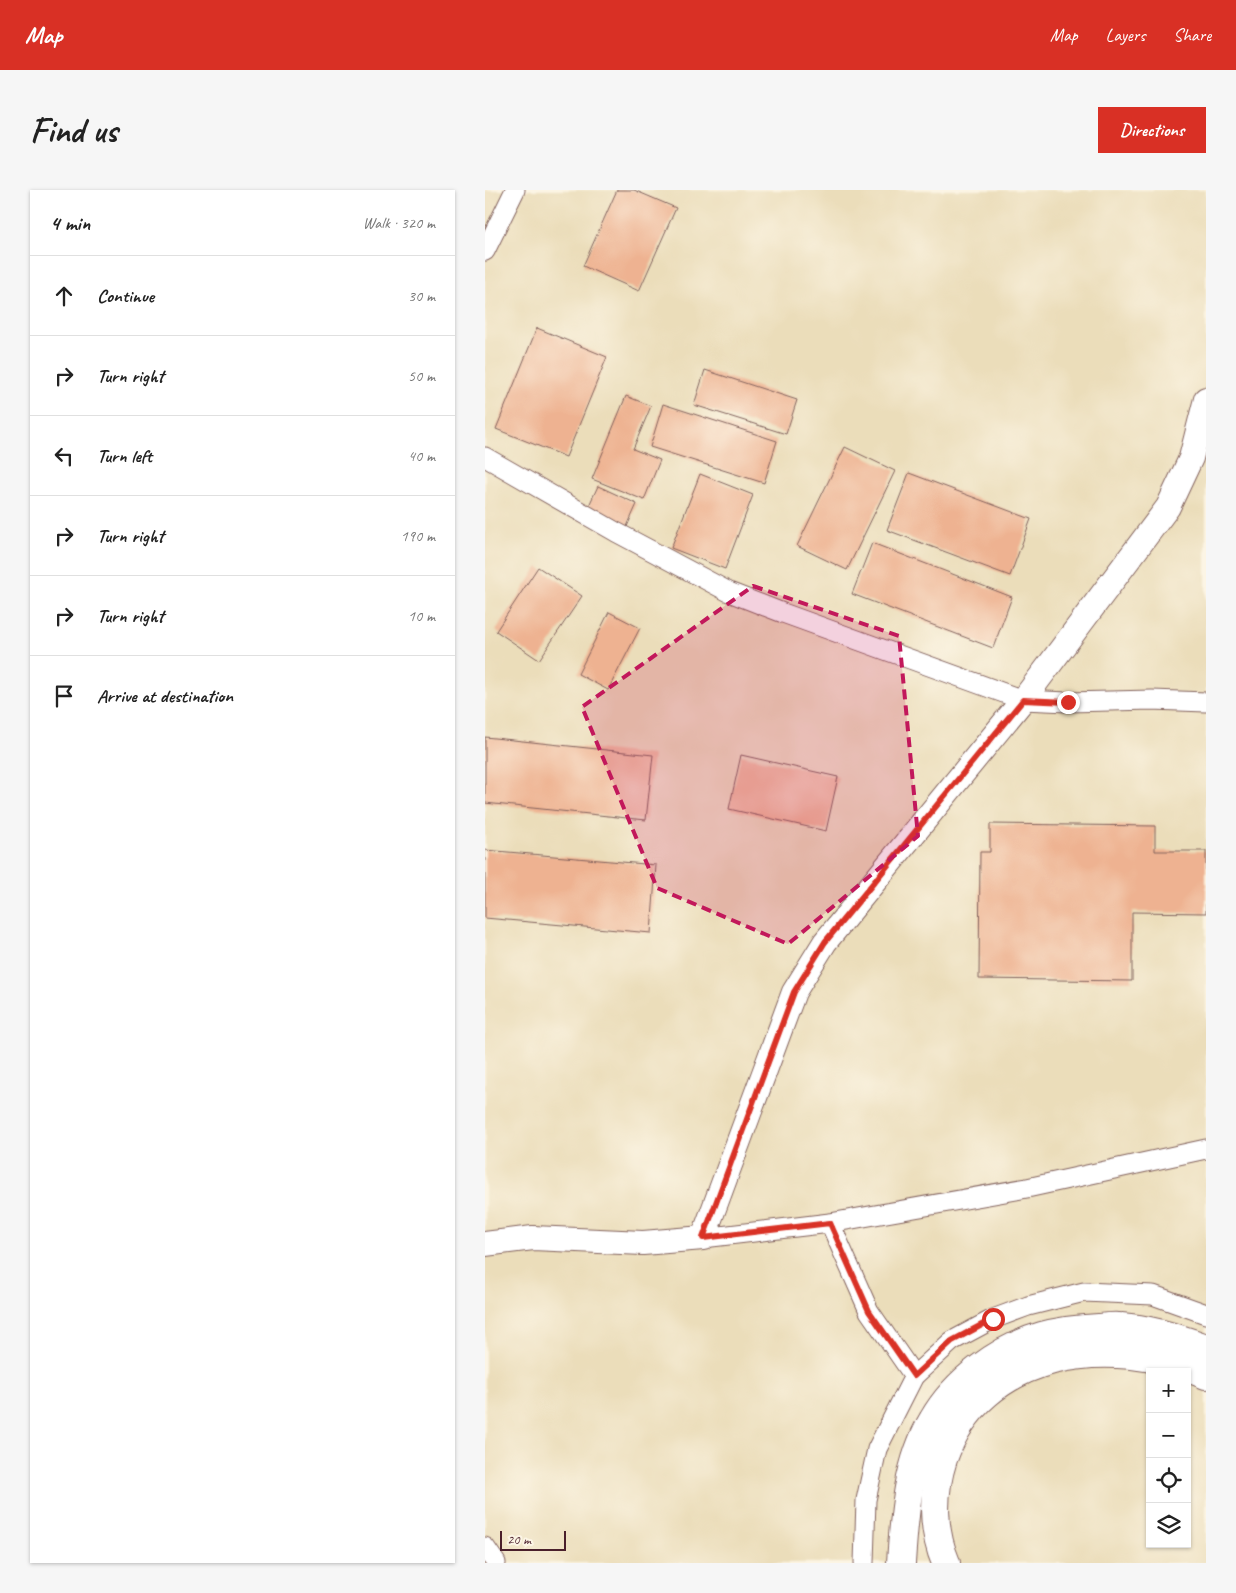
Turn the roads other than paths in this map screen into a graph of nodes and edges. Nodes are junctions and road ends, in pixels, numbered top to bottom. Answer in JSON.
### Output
{"nodes":[{"id":1,"x":515,"y":190,"type":"edge"},
{"id":2,"x":485,"y":251,"type":"edge"},
{"id":3,"x":1206,"y":399,"type":"edge"},
{"id":4,"x":485,"y":458,"type":"edge"},
{"id":5,"x":1023,"y":700,"type":"junction"},
{"id":6,"x":1206,"y":702,"type":"edge"},
{"id":7,"x":1206,"y":1150,"type":"edge"},
{"id":8,"x":830,"y":1223,"type":"junction"},
{"id":9,"x":703,"y":1238,"type":"junction"},
{"id":10,"x":485,"y":1244,"type":"edge"},
{"id":11,"x":1206,"y":1314,"type":"edge"},
{"id":12,"x":1206,"y":1348,"type":"edge"},
{"id":13,"x":1206,"y":1375,"type":"edge"},
{"id":14,"x":914,"y":1376,"type":"junction"},
{"id":15,"x":485,"y":1547,"type":"edge"},
{"id":16,"x":496,"y":1563,"type":"edge"},
{"id":17,"x":864,"y":1563,"type":"edge"},
{"id":18,"x":901,"y":1563,"type":"edge"},
{"id":19,"x":945,"y":1563,"type":"edge"}],
"edges":[{"from":1,"to":2,"type":"street"},
{"from":3,"to":5,"type":"street"},
{"from":4,"to":5,"type":"street"},
{"from":5,"to":6,"type":"street"},
{"from":5,"to":9,"type":"street"},
{"from":7,"to":8,"type":"street"},
{"from":8,"to":9,"type":"street"},
{"from":8,"to":14,"type":"street"},
{"from":9,"to":10,"type":"street"},
{"from":11,"to":14,"type":"street"},
{"from":12,"to":18,"type":"highway"},
{"from":13,"to":19,"type":"highway"},
{"from":14,"to":17,"type":"street"},
{"from":15,"to":16,"type":"street"}]}
